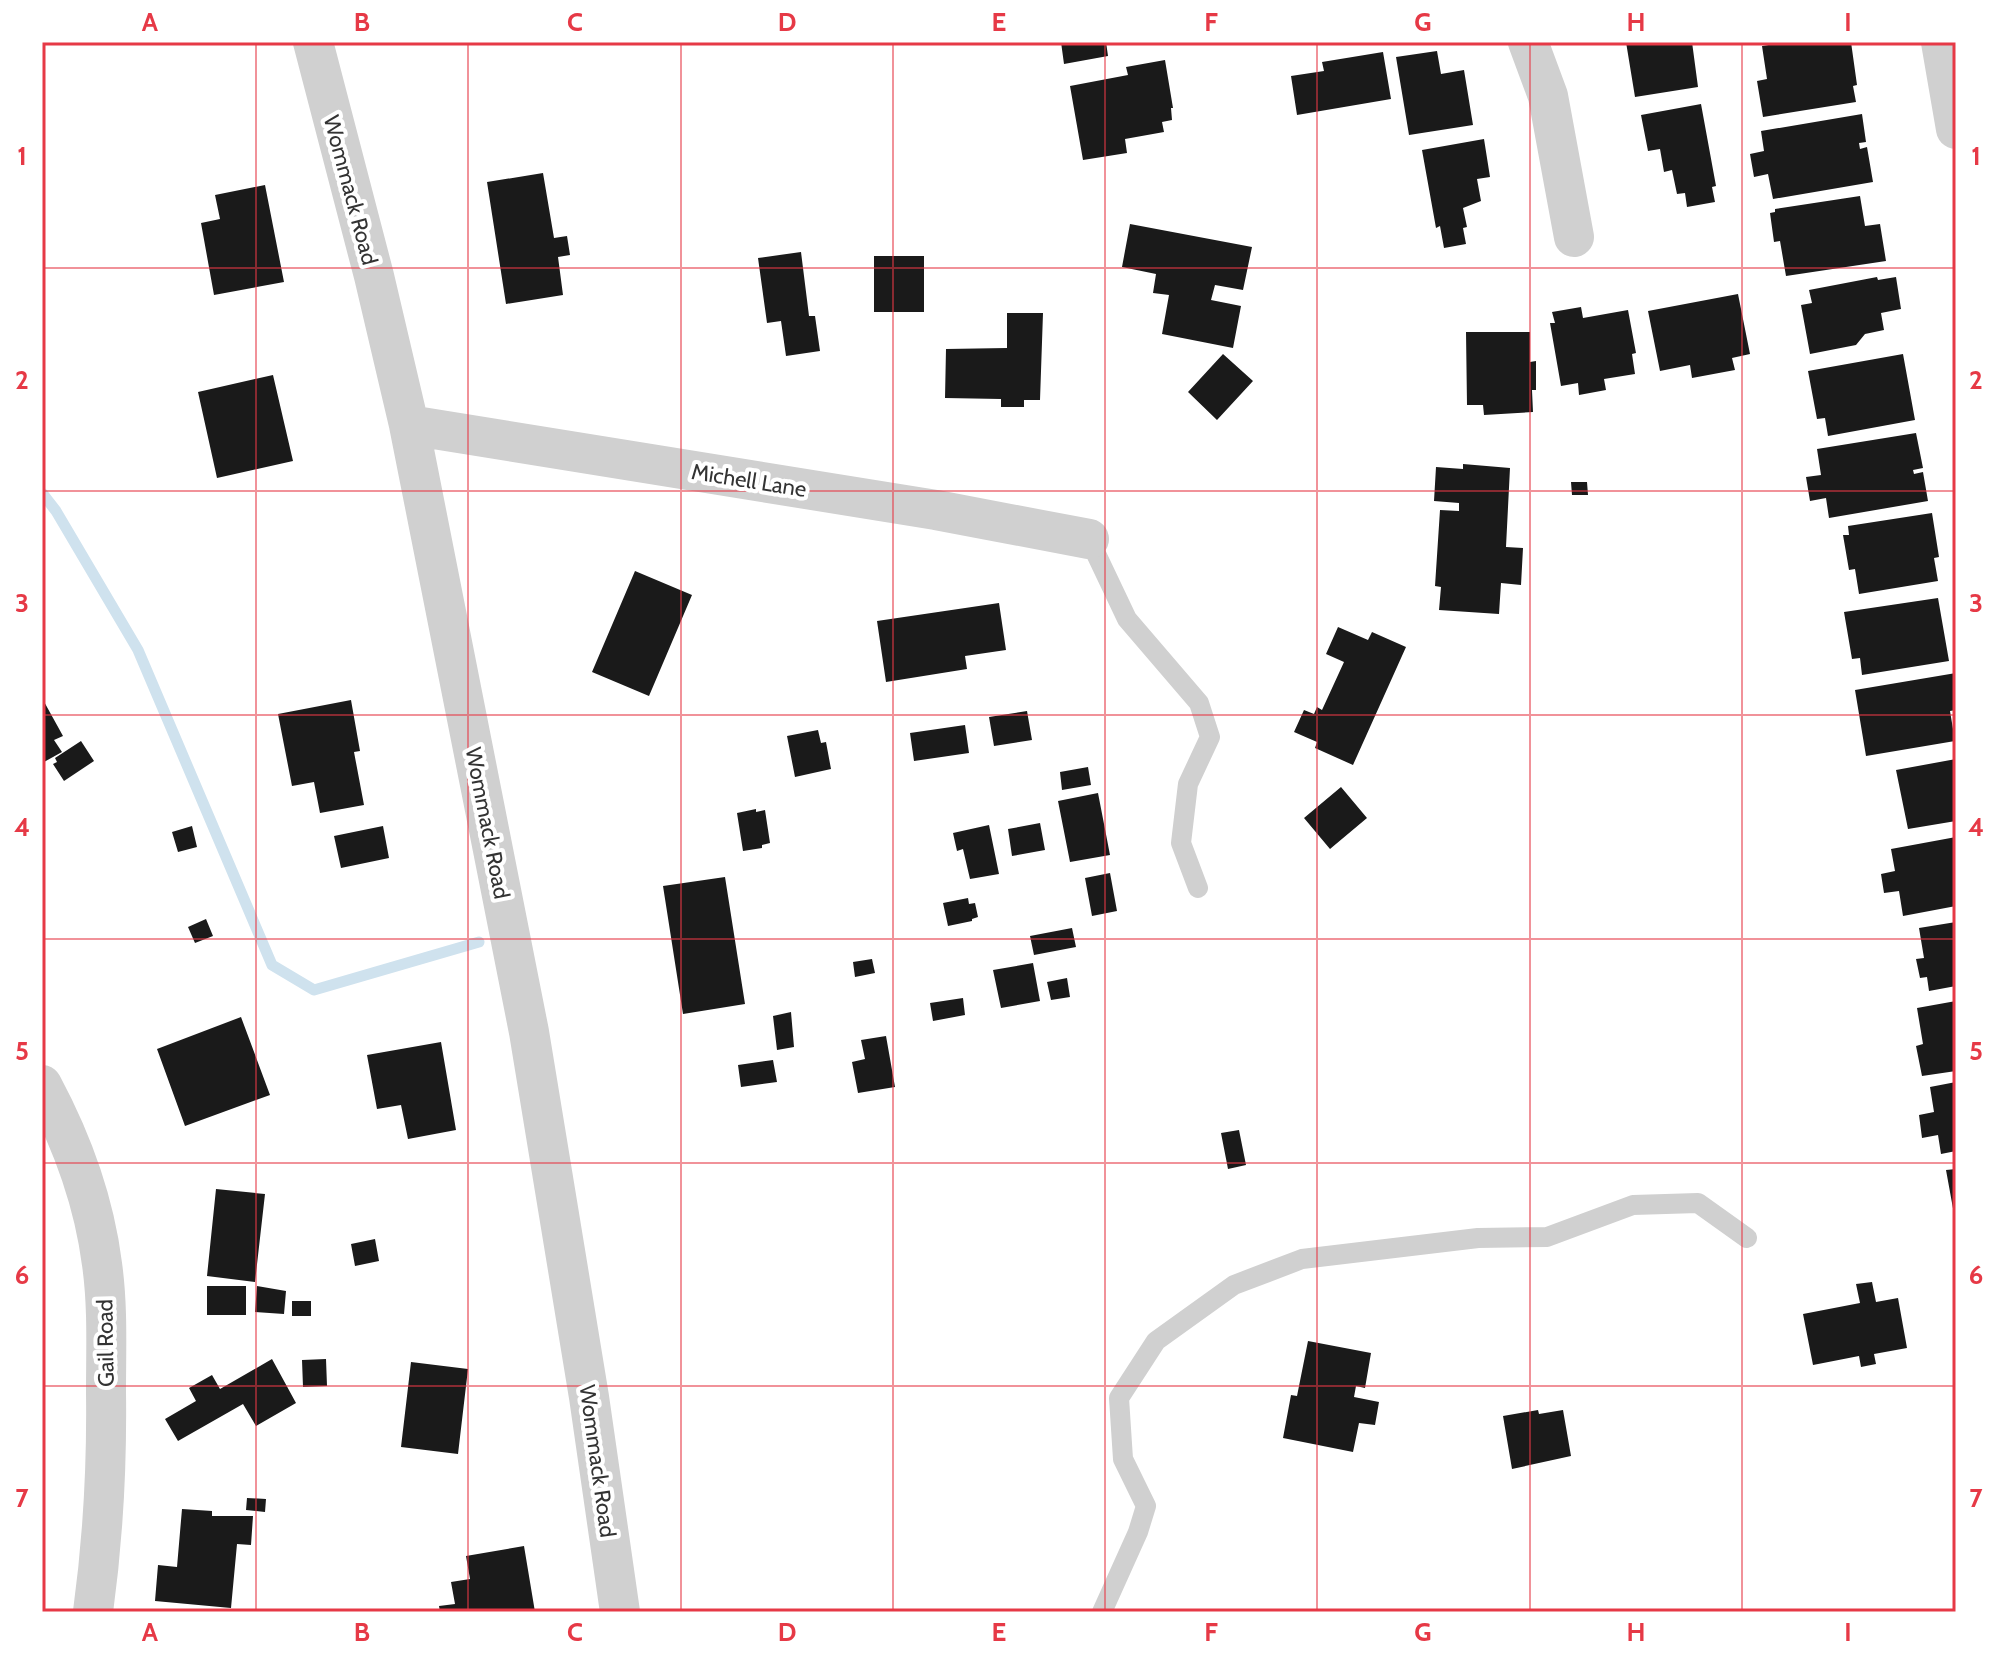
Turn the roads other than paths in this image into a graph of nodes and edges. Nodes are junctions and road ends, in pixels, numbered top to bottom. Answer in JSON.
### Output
{"nodes":[{"id":1,"x":313,"y":42,"type":"edge"},
{"id":2,"x":1528,"y":42,"type":"edge"},
{"id":3,"x":1947,"y":57,"type":"edge"},
{"id":4,"x":1956,"y":129,"type":"edge"},
{"id":5,"x":1574,"y":237,"type":"dead end"},
{"id":6,"x":409,"y":425,"type":"junction"},
{"id":7,"x":1089,"y":539,"type":"joint"},
{"id":8,"x":1198,"y":888,"type":"dead end"},
{"id":9,"x":42,"y":1085,"type":"edge"},
{"id":10,"x":1747,"y":1238,"type":"dead end"},
{"id":11,"x":93,"y":1612,"type":"edge"},
{"id":12,"x":620,"y":1612,"type":"edge"},
{"id":13,"x":1102,"y":1612,"type":"edge"}],
"edges":[{"from":1,"to":6,"type":"street","name":"Wommack Road"},
{"from":2,"to":5,"type":"street"},
{"from":3,"to":4,"type":"street"},
{"from":6,"to":7,"type":"street","name":"Michell Lane"},
{"from":6,"to":12,"type":"street","name":"Wommack Road"},
{"from":7,"to":8,"type":"lane"},
{"from":9,"to":11,"type":"street","name":"Gail Road"},
{"from":10,"to":13,"type":"lane"}]}
